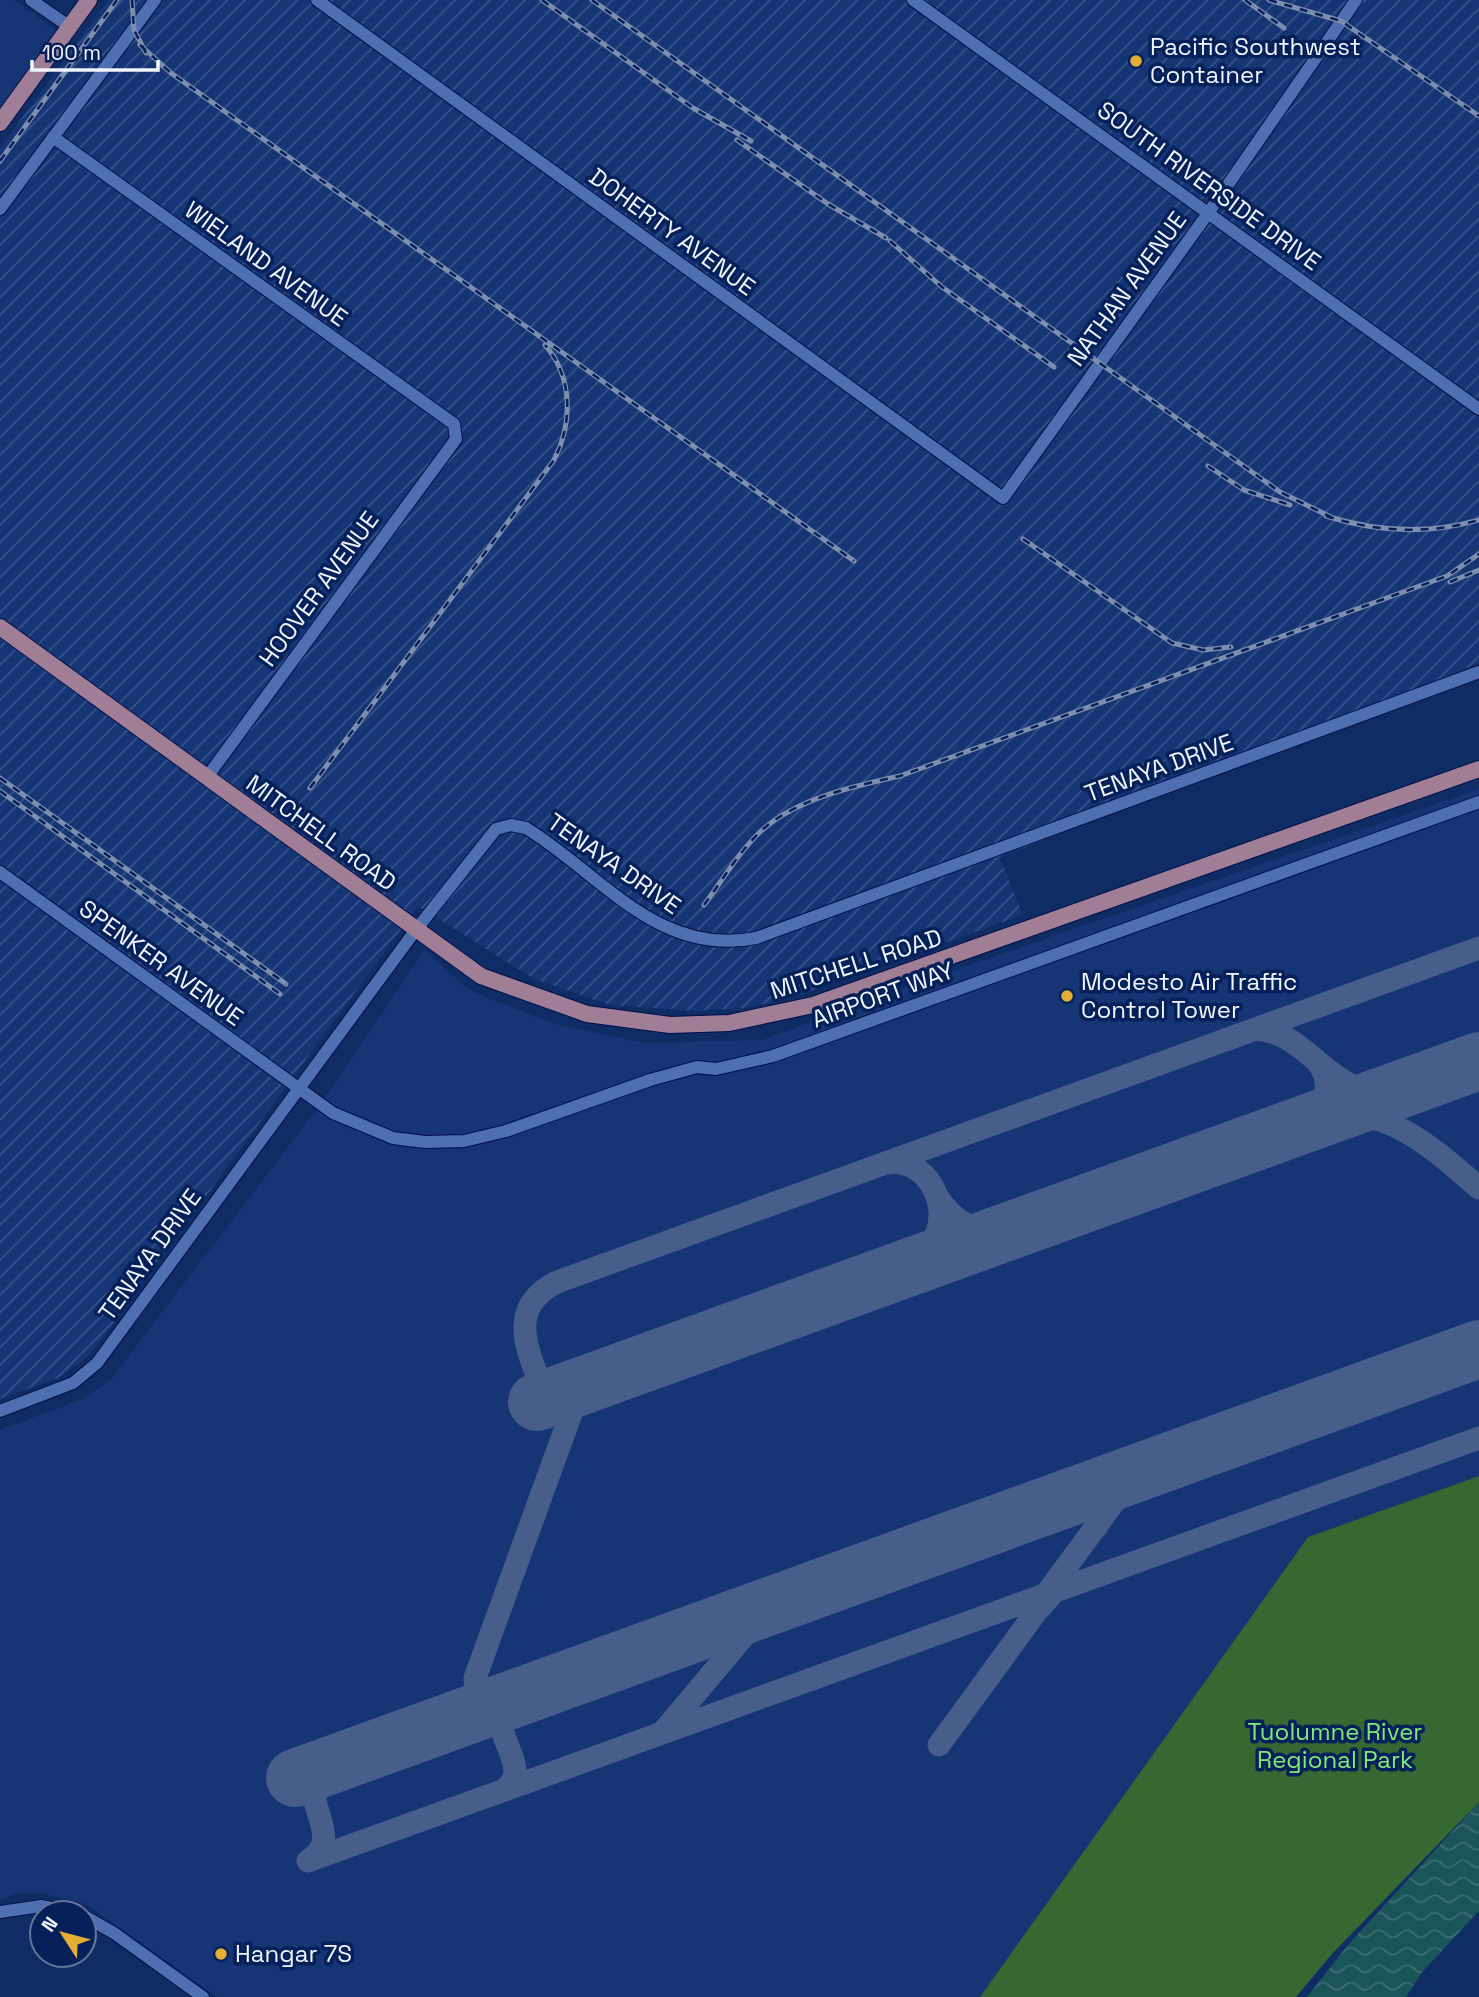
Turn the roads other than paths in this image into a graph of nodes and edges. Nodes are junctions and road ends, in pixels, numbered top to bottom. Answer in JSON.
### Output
{"nodes":[{"id":1,"x":32,"y":0,"type":"edge"},
{"id":2,"x":89,"y":0,"type":"edge"},
{"id":3,"x":155,"y":0,"type":"edge"},
{"id":4,"x":317,"y":0,"type":"edge"},
{"id":5,"x":913,"y":0,"type":"edge"},
{"id":6,"x":1356,"y":0,"type":"edge"},
{"id":7,"x":70,"y":27,"type":"junction"},
{"id":8,"x":0,"y":123,"type":"edge"},
{"id":9,"x":53,"y":137,"type":"junction"},
{"id":10,"x":0,"y":209,"type":"edge"},
{"id":11,"x":1209,"y":212,"type":"junction"},
{"id":12,"x":1479,"y":409,"type":"edge"},
{"id":13,"x":454,"y":424,"type":"joint"},
{"id":14,"x":1003,"y":498,"type":"joint"},
{"id":15,"x":0,"y":627,"type":"edge"},
{"id":16,"x":1479,"y":672,"type":"edge"},
{"id":17,"x":1479,"y":769,"type":"edge"},
{"id":18,"x":206,"y":777,"type":"junction"},
{"id":19,"x":1479,"y":802,"type":"edge"},
{"id":20,"x":0,"y":872,"type":"edge"},
{"id":21,"x":415,"y":931,"type":"junction"},
{"id":22,"x":298,"y":1089,"type":"junction"},
{"id":23,"x":0,"y":1411,"type":"edge"},
{"id":24,"x":28,"y":1907,"type":"edge"},
{"id":25,"x":0,"y":1912,"type":"edge"},
{"id":26,"x":98,"y":1924,"type":"edge"},
{"id":27,"x":203,"y":1997,"type":"edge"}],
"edges":[{"from":1,"to":7,"type":"street"},
{"from":2,"to":7,"type":"main road"},
{"from":3,"to":9,"type":"street"},
{"from":4,"to":14,"type":"street","name":"DOHERTY AVENUE"},
{"from":5,"to":11,"type":"street","name":"SOUTH RIVERSIDE DRIVE"},
{"from":6,"to":11,"type":"street","name":"NATHAN AVENUE"},
{"from":7,"to":8,"type":"main road"},
{"from":9,"to":10,"type":"street"},
{"from":9,"to":13,"type":"street","name":"WIELAND AVENUE"},
{"from":11,"to":12,"type":"street","name":"SOUTH RIVERSIDE DRIVE"},
{"from":11,"to":14,"type":"street","name":"NATHAN AVENUE"},
{"from":13,"to":18,"type":"street","name":"HOOVER AVENUE"},
{"from":15,"to":18,"type":"main road","name":"MITCHELL ROAD"},
{"from":16,"to":21,"type":"street","name":"TENAYA DRIVE"},
{"from":17,"to":21,"type":"main road","name":"MITCHELL ROAD"},
{"from":18,"to":21,"type":"main road","name":"MITCHELL ROAD"},
{"from":19,"to":22,"type":"street","name":"AIRPORT WAY"},
{"from":20,"to":22,"type":"street","name":"SPENKER AVENUE"},
{"from":21,"to":22,"type":"street","name":"TENAYA DRIVE"},
{"from":22,"to":23,"type":"street","name":"TENAYA DRIVE"},
{"from":24,"to":25,"type":"street"},
{"from":26,"to":27,"type":"street"}]}
